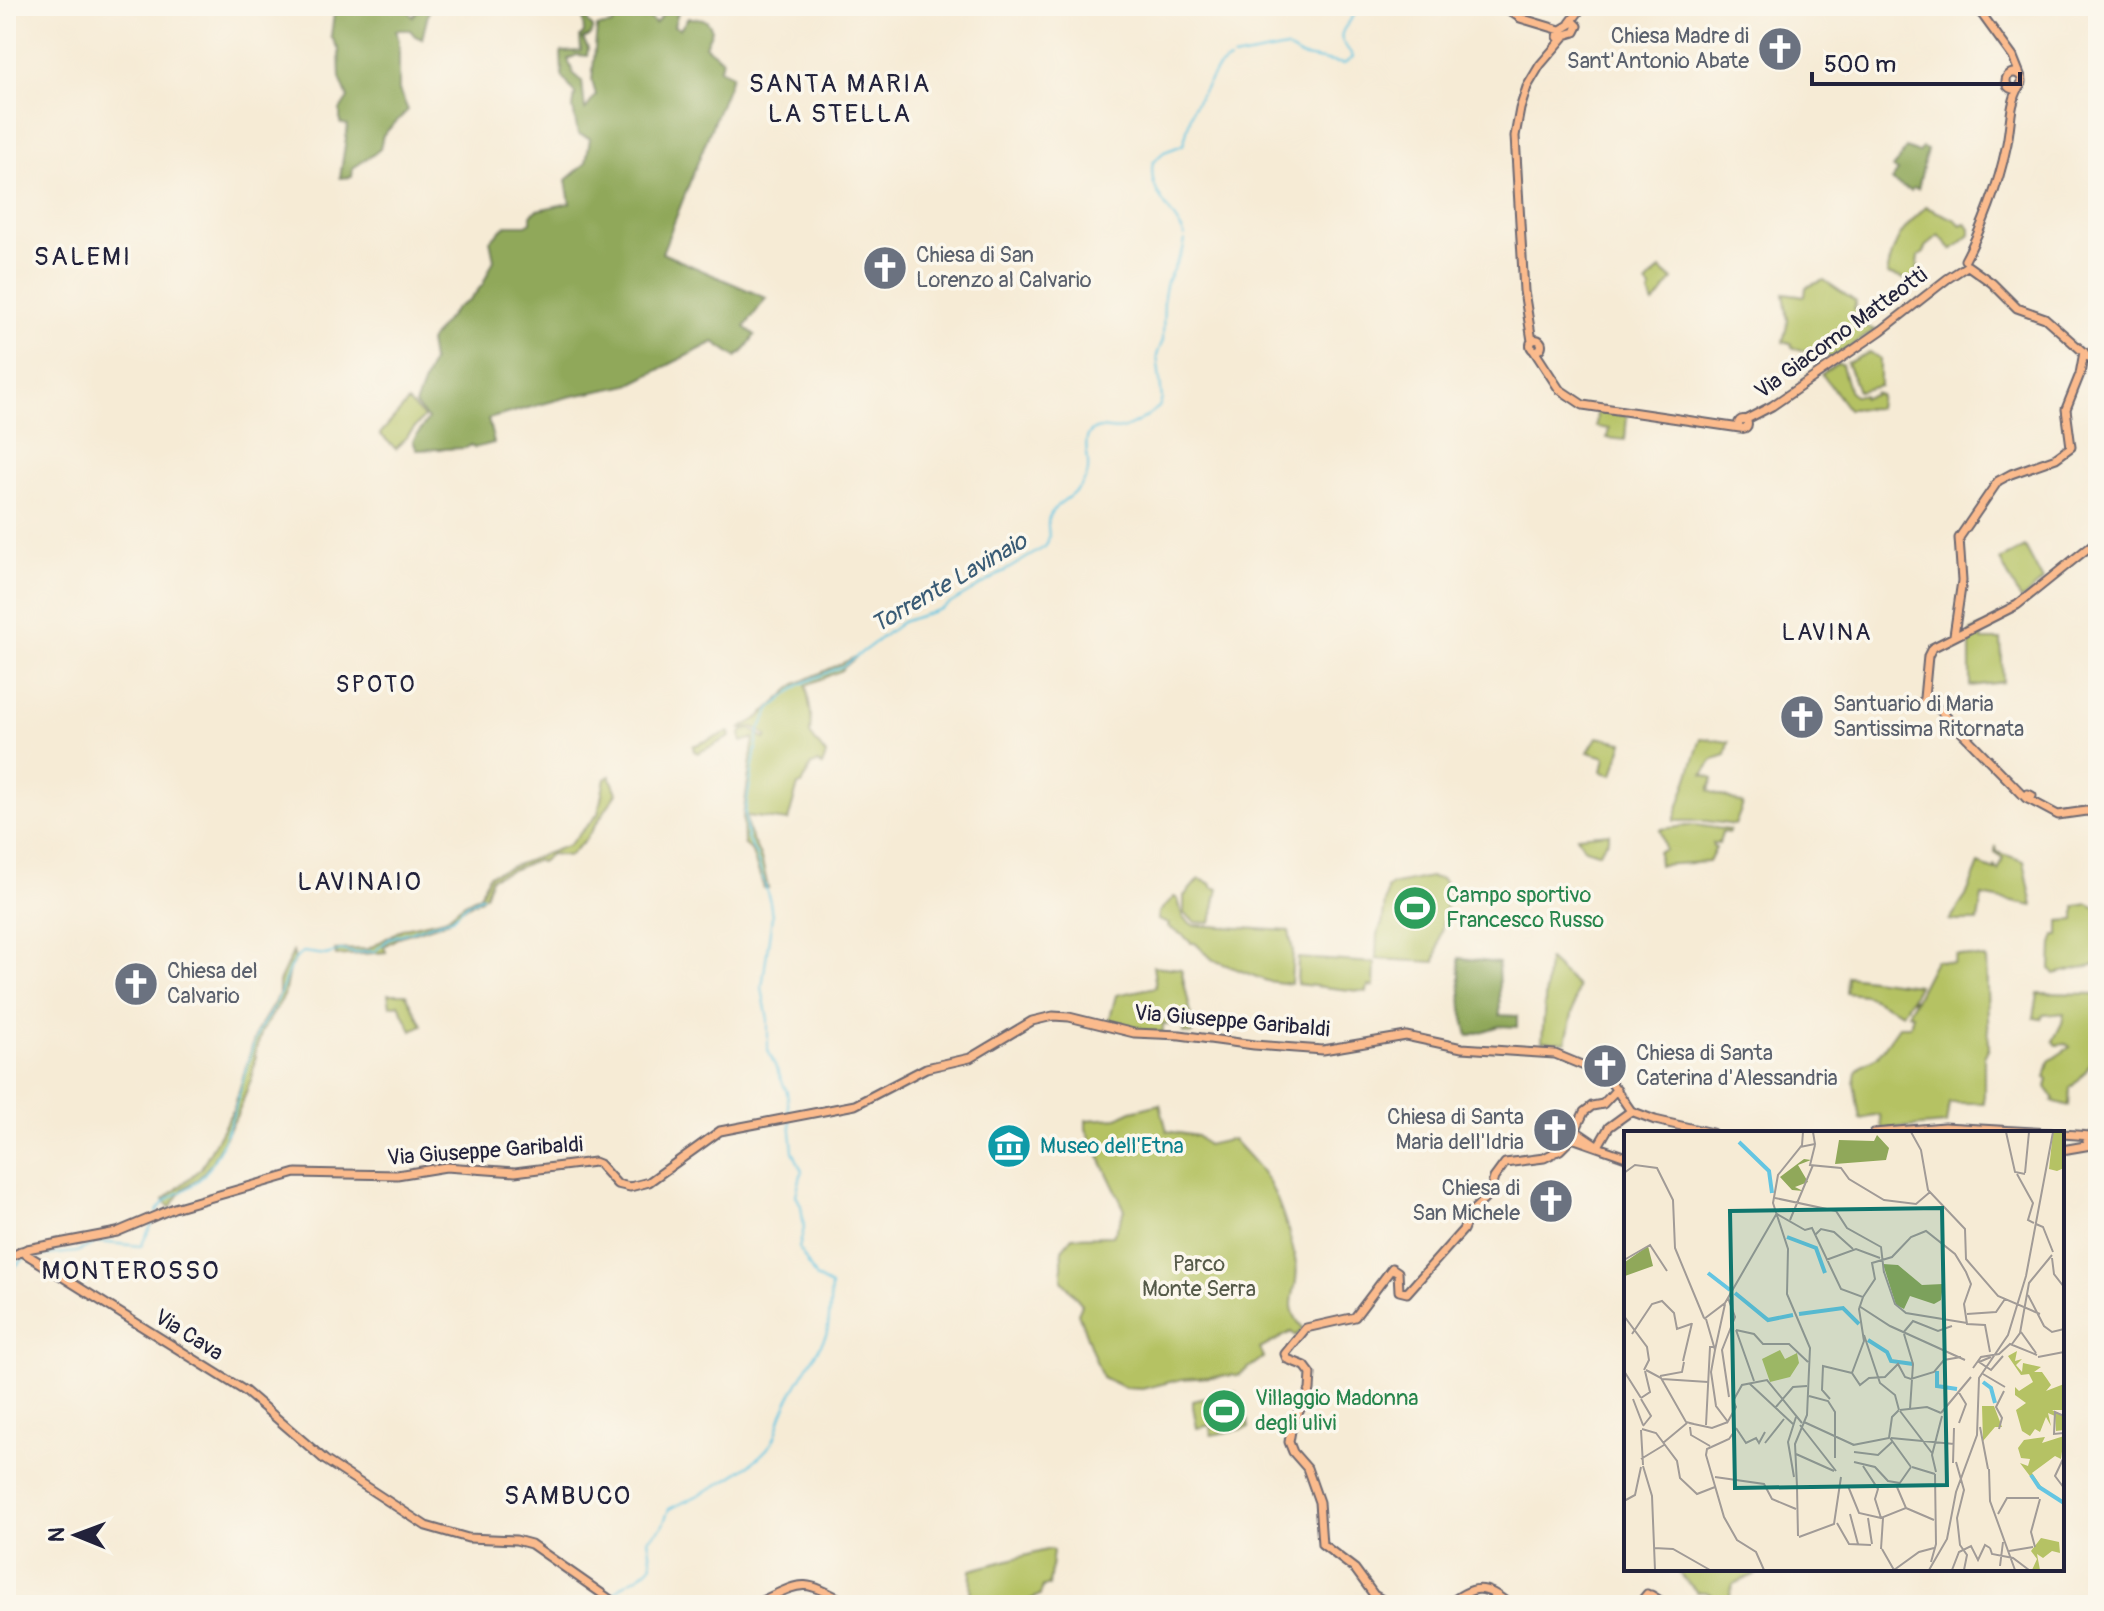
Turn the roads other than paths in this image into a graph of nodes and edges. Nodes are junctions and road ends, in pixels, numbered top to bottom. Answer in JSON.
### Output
{"nodes":[{"id":1,"x":1503,"y":6,"type":"edge"},
{"id":2,"x":1976,"y":6,"type":"edge"},
{"id":3,"x":1582,"y":8,"type":"edge"},
{"id":4,"x":1558,"y":33,"type":"junction"},
{"id":5,"x":2006,"y":50,"type":"junction"},
{"id":6,"x":2007,"y":76,"type":"junction"},
{"id":7,"x":2021,"y":77,"type":"junction"},
{"id":8,"x":2008,"y":87,"type":"junction"},
{"id":9,"x":2019,"y":87,"type":"junction"},
{"id":10,"x":2012,"y":109,"type":"junction"},
{"id":11,"x":1969,"y":266,"type":"junction"},
{"id":12,"x":2084,"y":352,"type":"junction"},
{"id":13,"x":2098,"y":365,"type":"edge"},
{"id":14,"x":2098,"y":540,"type":"edge"},
{"id":15,"x":1954,"y":635,"type":"junction"},
{"id":16,"x":2098,"y":812,"type":"edge"},
{"id":17,"x":1617,"y":1089,"type":"junction"},
{"id":18,"x":1631,"y":1111,"type":"junction"},
{"id":19,"x":1703,"y":1131,"type":"edge"},
{"id":20,"x":1897,"y":1131,"type":"edge"},
{"id":21,"x":2015,"y":1131,"type":"edge"},
{"id":22,"x":1575,"y":1133,"type":"junction"},
{"id":23,"x":2064,"y":1134,"type":"edge"},
{"id":24,"x":2092,"y":1141,"type":"edge"},
{"id":25,"x":1598,"y":1146,"type":"junction"},
{"id":26,"x":2064,"y":1150,"type":"edge"},
{"id":27,"x":1624,"y":1156,"type":"edge"},
{"id":28,"x":28,"y":1255,"type":"junction"},
{"id":29,"x":6,"y":1259,"type":"edge"},
{"id":30,"x":615,"y":1602,"type":"edge"},
{"id":31,"x":757,"y":1603,"type":"edge"},
{"id":32,"x":1639,"y":1604,"type":"edge"},
{"id":33,"x":852,"y":1605,"type":"edge"},
{"id":34,"x":1391,"y":1605,"type":"edge"},
{"id":35,"x":1447,"y":1605,"type":"edge"},
{"id":36,"x":1510,"y":1605,"type":"edge"},
{"id":37,"x":1667,"y":1605,"type":"edge"}],
"edges":[{"from":1,"to":4,"type":"main road"},
{"from":2,"to":5,"type":"main road"},
{"from":3,"to":4,"type":"main road"},
{"from":4,"to":11,"type":"main road","name":"Via Giacomo Matteotti"},
{"from":5,"to":6,"type":"main road"},
{"from":5,"to":7,"type":"main road"},
{"from":6,"to":7,"type":"main road"},
{"from":6,"to":8,"type":"main road"},
{"from":7,"to":9,"type":"main road"},
{"from":8,"to":9,"type":"main road"},
{"from":8,"to":10,"type":"main road"},
{"from":9,"to":10,"type":"main road"},
{"from":10,"to":11,"type":"main road"},
{"from":11,"to":12,"type":"main road"},
{"from":12,"to":13,"type":"main road"},
{"from":12,"to":15,"type":"main road"},
{"from":14,"to":15,"type":"main road"},
{"from":15,"to":16,"type":"main road"},
{"from":17,"to":18,"type":"main road","name":"Via Giuseppe Garibaldi"},
{"from":17,"to":22,"type":"main road"},
{"from":17,"to":28,"type":"main road","name":"Via Giuseppe Garibaldi"},
{"from":18,"to":19,"type":"main road"},
{"from":18,"to":25,"type":"main road"},
{"from":20,"to":21,"type":"main road"},
{"from":22,"to":25,"type":"main road"},
{"from":22,"to":34,"type":"main road"},
{"from":23,"to":24,"type":"main road"},
{"from":24,"to":26,"type":"main road"},
{"from":25,"to":27,"type":"main road"},
{"from":28,"to":29,"type":"main road"},
{"from":28,"to":30,"type":"main road","name":"Via Cava"},
{"from":31,"to":33,"type":"main road"},
{"from":32,"to":37,"type":"main road"},
{"from":35,"to":36,"type":"main road"}]}
